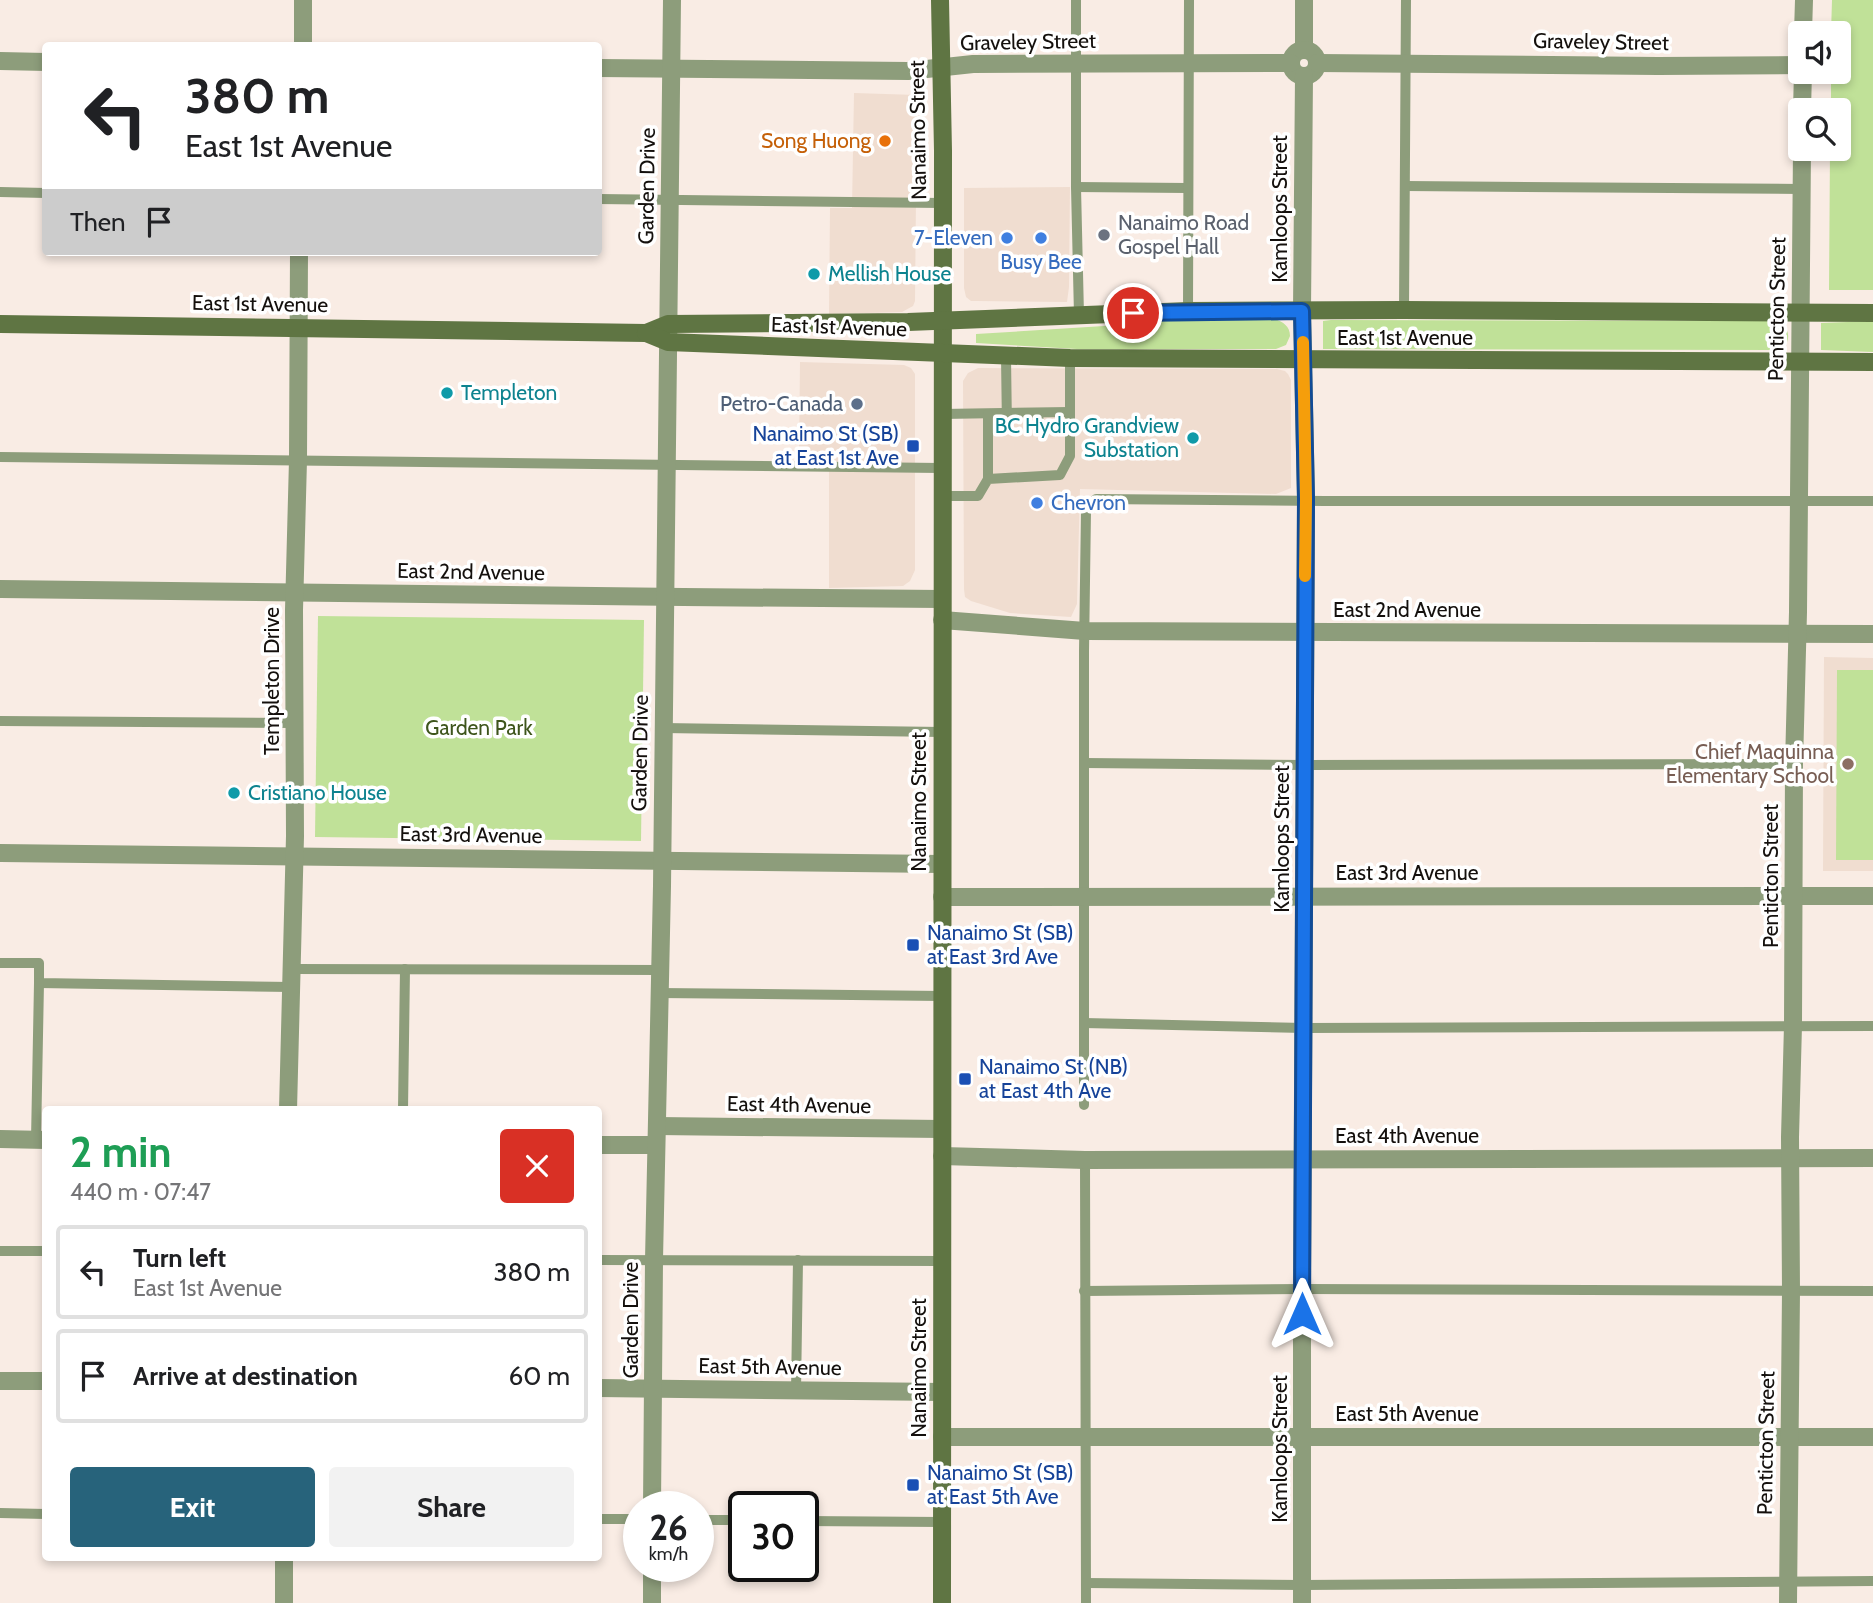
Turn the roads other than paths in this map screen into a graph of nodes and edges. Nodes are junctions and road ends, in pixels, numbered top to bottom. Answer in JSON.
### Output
{"nodes":[{"id":1,"x":303,"y":0,"type":"edge"},
{"id":2,"x":672,"y":0,"type":"edge"},
{"id":3,"x":940,"y":0,"type":"edge"},
{"id":4,"x":1076,"y":0,"type":"edge"},
{"id":5,"x":1189,"y":0,"type":"edge"},
{"id":6,"x":1304,"y":0,"type":"edge"},
{"id":7,"x":1406,"y":0,"type":"edge"},
{"id":8,"x":1804,"y":0,"type":"edge"},
{"id":9,"x":1803,"y":21,"type":"edge"},
{"id":10,"x":303,"y":42,"type":"edge"},
{"id":11,"x":0,"y":61,"type":"edge"},
{"id":12,"x":42,"y":62,"type":"edge"},
{"id":13,"x":1189,"y":63,"type":"junction"},
{"id":14,"x":1300,"y":63,"type":"junction"},
{"id":15,"x":1405,"y":63,"type":"junction"},
{"id":16,"x":1076,"y":64,"type":"junction"},
{"id":17,"x":1788,"y":65,"type":"edge"},
{"id":18,"x":940,"y":67,"type":"junction"},
{"id":19,"x":602,"y":68,"type":"edge"},
{"id":20,"x":671,"y":68,"type":"junction"},
{"id":21,"x":1802,"y":161,"type":"edge"},
{"id":22,"x":1405,"y":186,"type":"junction"},
{"id":23,"x":1076,"y":187,"type":"junction"},
{"id":24,"x":1187,"y":188,"type":"junction"},
{"id":25,"x":1801,"y":189,"type":"junction"},
{"id":26,"x":0,"y":192,"type":"edge"},
{"id":27,"x":42,"y":193,"type":"edge"},
{"id":28,"x":602,"y":199,"type":"edge"},
{"id":29,"x":670,"y":200,"type":"junction"},
{"id":30,"x":942,"y":202,"type":"junction"},
{"id":31,"x":299,"y":256,"type":"edge"},
{"id":32,"x":1404,"y":310,"type":"junction"},
{"id":33,"x":1188,"y":311,"type":"junction"},
{"id":34,"x":1302,"y":311,"type":"junction"},
{"id":35,"x":1800,"y":313,"type":"junction"},
{"id":36,"x":1873,"y":313,"type":"edge"},
{"id":37,"x":1079,"y":315,"type":"junction"},
{"id":38,"x":942,"y":320,"type":"junction"},
{"id":39,"x":0,"y":324,"type":"edge"},
{"id":40,"x":668,"y":324,"type":"junction"},
{"id":41,"x":298,"y":328,"type":"junction"},
{"id":42,"x":646,"y":333,"type":"junction"},
{"id":43,"x":668,"y":342,"type":"junction"},
{"id":44,"x":942,"y":354,"type":"junction"},
{"id":45,"x":1006,"y":357,"type":"junction"},
{"id":46,"x":1070,"y":358,"type":"junction"},
{"id":47,"x":1303,"y":360,"type":"junction"},
{"id":48,"x":1799,"y":362,"type":"junction"},
{"id":49,"x":1873,"y":362,"type":"edge"},
{"id":50,"x":1070,"y":412,"type":"junction"},
{"id":51,"x":942,"y":414,"type":"junction"},
{"id":52,"x":988,"y":414,"type":"junction"},
{"id":53,"x":1007,"y":414,"type":"junction"},
{"id":54,"x":1038,"y":414,"type":"junction"},
{"id":55,"x":1039,"y":426,"type":"dead end"},
{"id":56,"x":1007,"y":428,"type":"dead end"},
{"id":57,"x":0,"y":457,"type":"edge"},
{"id":58,"x":298,"y":460,"type":"junction"},
{"id":59,"x":1041,"y":463,"type":"dead end"},
{"id":60,"x":666,"y":464,"type":"junction"},
{"id":61,"x":1007,"y":465,"type":"dead end"},
{"id":62,"x":941,"y":468,"type":"junction"},
{"id":63,"x":1041,"y":477,"type":"junction"},
{"id":64,"x":1008,"y":478,"type":"junction"},
{"id":65,"x":988,"y":479,"type":"junction"},
{"id":66,"x":942,"y":495,"type":"junction"},
{"id":67,"x":1306,"y":499,"type":"junction"},
{"id":68,"x":1797,"y":501,"type":"junction"},
{"id":69,"x":1873,"y":501,"type":"edge"},
{"id":70,"x":0,"y":589,"type":"edge"},
{"id":71,"x":295,"y":592,"type":"junction"},
{"id":72,"x":664,"y":597,"type":"junction"},
{"id":73,"x":942,"y":598,"type":"junction"},
{"id":74,"x":942,"y":620,"type":"junction"},
{"id":75,"x":1085,"y":631,"type":"junction"},
{"id":76,"x":1306,"y":633,"type":"junction"},
{"id":77,"x":1797,"y":634,"type":"junction"},
{"id":78,"x":1873,"y":634,"type":"edge"},
{"id":79,"x":0,"y":721,"type":"edge"},
{"id":80,"x":295,"y":723,"type":"junction"},
{"id":81,"x":663,"y":728,"type":"junction"},
{"id":82,"x":942,"y":732,"type":"junction"},
{"id":83,"x":1085,"y":763,"type":"junction"},
{"id":84,"x":1794,"y":764,"type":"junction"},
{"id":85,"x":1306,"y":765,"type":"junction"},
{"id":86,"x":0,"y":853,"type":"edge"},
{"id":87,"x":294,"y":856,"type":"junction"},
{"id":88,"x":661,"y":860,"type":"junction"},
{"id":89,"x":942,"y":864,"type":"junction"},
{"id":90,"x":1304,"y":896,"type":"junction"},
{"id":91,"x":1794,"y":896,"type":"junction"},
{"id":92,"x":1873,"y":896,"type":"edge"},
{"id":93,"x":942,"y":897,"type":"junction"},
{"id":94,"x":1084,"y":897,"type":"junction"},
{"id":95,"x":0,"y":963,"type":"edge"},
{"id":96,"x":292,"y":969,"type":"junction"},
{"id":97,"x":405,"y":969,"type":"junction"},
{"id":98,"x":660,"y":970,"type":"junction"},
{"id":99,"x":39,"y":983,"type":"junction"},
{"id":100,"x":291,"y":987,"type":"junction"},
{"id":101,"x":659,"y":993,"type":"junction"},
{"id":102,"x":942,"y":996,"type":"junction"},
{"id":103,"x":1083,"y":1023,"type":"junction"},
{"id":104,"x":1793,"y":1026,"type":"junction"},
{"id":105,"x":1873,"y":1026,"type":"edge"},
{"id":106,"x":1304,"y":1028,"type":"junction"},
{"id":107,"x":1084,"y":1105,"type":"dead end"},
{"id":108,"x":288,"y":1106,"type":"edge"},
{"id":109,"x":403,"y":1106,"type":"edge"},
{"id":110,"x":657,"y":1126,"type":"junction"},
{"id":111,"x":942,"y":1129,"type":"junction"},
{"id":112,"x":0,"y":1139,"type":"edge"},
{"id":113,"x":41,"y":1140,"type":"edge"},
{"id":114,"x":602,"y":1145,"type":"edge"},
{"id":115,"x":656,"y":1145,"type":"junction"},
{"id":116,"x":942,"y":1156,"type":"junction"},
{"id":117,"x":1790,"y":1158,"type":"junction"},
{"id":118,"x":1873,"y":1158,"type":"edge"},
{"id":119,"x":1303,"y":1159,"type":"junction"},
{"id":120,"x":1085,"y":1160,"type":"junction"},
{"id":121,"x":0,"y":1251,"type":"edge"},
{"id":122,"x":42,"y":1251,"type":"edge"},
{"id":123,"x":602,"y":1260,"type":"edge"},
{"id":124,"x":654,"y":1260,"type":"junction"},
{"id":125,"x":798,"y":1260,"type":"junction"},
{"id":126,"x":942,"y":1261,"type":"junction"},
{"id":127,"x":1302,"y":1289,"type":"junction"},
{"id":128,"x":1084,"y":1291,"type":"junction"},
{"id":129,"x":1791,"y":1291,"type":"junction"},
{"id":130,"x":1873,"y":1291,"type":"edge"},
{"id":131,"x":0,"y":1381,"type":"edge"},
{"id":132,"x":42,"y":1381,"type":"edge"},
{"id":133,"x":602,"y":1388,"type":"edge"},
{"id":134,"x":653,"y":1388,"type":"junction"},
{"id":135,"x":796,"y":1391,"type":"junction"},
{"id":136,"x":942,"y":1392,"type":"junction"},
{"id":137,"x":942,"y":1437,"type":"junction"},
{"id":138,"x":1085,"y":1437,"type":"junction"},
{"id":139,"x":1303,"y":1437,"type":"junction"},
{"id":140,"x":1789,"y":1437,"type":"junction"},
{"id":141,"x":1873,"y":1437,"type":"edge"},
{"id":142,"x":652,"y":1491,"type":"edge"},
{"id":143,"x":0,"y":1513,"type":"edge"},
{"id":144,"x":42,"y":1514,"type":"edge"},
{"id":145,"x":602,"y":1518,"type":"edge"},
{"id":146,"x":623,"y":1519,"type":"edge"},
{"id":147,"x":819,"y":1521,"type":"edge"},
{"id":148,"x":942,"y":1522,"type":"junction"},
{"id":149,"x":284,"y":1561,"type":"edge"},
{"id":150,"x":1788,"y":1580,"type":"junction"},
{"id":151,"x":1873,"y":1581,"type":"edge"},
{"id":152,"x":652,"y":1582,"type":"edge"},
{"id":153,"x":1086,"y":1583,"type":"junction"},
{"id":154,"x":1302,"y":1594,"type":"edge"},
{"id":155,"x":284,"y":1603,"type":"edge"},
{"id":156,"x":652,"y":1603,"type":"edge"},
{"id":157,"x":942,"y":1603,"type":"edge"},
{"id":158,"x":1086,"y":1603,"type":"edge"},
{"id":159,"x":1787,"y":1603,"type":"edge"}],
"edges":[{"from":1,"to":10,"type":"street"},
{"from":2,"to":20,"type":"street","name":"Garden Drive"},
{"from":3,"to":18,"type":"main road","name":"Nanaimo Street"},
{"from":4,"to":16,"type":"lane"},
{"from":5,"to":13,"type":"lane"},
{"from":6,"to":14,"type":"street","name":"Kamloops Street"},
{"from":7,"to":15,"type":"lane"},
{"from":8,"to":9,"type":"street"},
{"from":11,"to":12,"type":"street"},
{"from":13,"to":14,"type":"street","name":"Graveley Street"},
{"from":13,"to":16,"type":"street","name":"Graveley Street"},
{"from":13,"to":24,"type":"lane"},
{"from":14,"to":15,"type":"street","name":"Graveley Street"},
{"from":14,"to":34,"type":"street","name":"Kamloops Street"},
{"from":15,"to":17,"type":"street","name":"Graveley Street"},
{"from":15,"to":22,"type":"lane"},
{"from":16,"to":18,"type":"street","name":"Graveley Street"},
{"from":16,"to":23,"type":"lane"},
{"from":18,"to":20,"type":"street","name":"Graveley Street"},
{"from":18,"to":30,"type":"main road","name":"Nanaimo Street"},
{"from":19,"to":20,"type":"street","name":"Graveley Street"},
{"from":20,"to":29,"type":"street","name":"Garden Drive"},
{"from":21,"to":25,"type":"street","name":"Penticton Street"},
{"from":22,"to":25,"type":"lane"},
{"from":22,"to":32,"type":"lane"},
{"from":23,"to":24,"type":"lane"},
{"from":23,"to":37,"type":"lane"},
{"from":24,"to":33,"type":"lane"},
{"from":25,"to":35,"type":"street","name":"Penticton Street"},
{"from":26,"to":27,"type":"lane"},
{"from":28,"to":29,"type":"lane"},
{"from":29,"to":30,"type":"lane"},
{"from":29,"to":40,"type":"street","name":"Garden Drive"},
{"from":30,"to":38,"type":"main road","name":"Nanaimo Street"},
{"from":31,"to":41,"type":"street","name":"Templeton Drive"},
{"from":32,"to":34,"type":"main road","name":"East 1st Avenue"},
{"from":32,"to":35,"type":"main road","name":"East 1st Avenue"},
{"from":33,"to":34,"type":"main road","name":"East 1st Avenue"},
{"from":33,"to":37,"type":"main road","name":"East 1st Avenue"},
{"from":34,"to":47,"type":"street","name":"Kamloops Street"},
{"from":35,"to":36,"type":"main road","name":"East 1st Avenue"},
{"from":35,"to":48,"type":"street","name":"Penticton Street"},
{"from":37,"to":38,"type":"main road","name":"East 1st Avenue"},
{"from":38,"to":40,"type":"main road","name":"East 1st Avenue"},
{"from":38,"to":44,"type":"main road","name":"Nanaimo Street"},
{"from":39,"to":41,"type":"main road","name":"East 1st Avenue"},
{"from":40,"to":42,"type":"main road","name":"East 1st Avenue"},
{"from":40,"to":43,"type":"street","name":"Garden Drive"},
{"from":41,"to":42,"type":"main road","name":"East 1st Avenue"},
{"from":41,"to":58,"type":"street","name":"Templeton Drive"},
{"from":42,"to":43,"type":"main road","name":"East 1st Avenue"},
{"from":43,"to":44,"type":"main road","name":"East 1st Avenue"},
{"from":43,"to":60,"type":"street","name":"Garden Drive"},
{"from":44,"to":45,"type":"main road","name":"East 1st Avenue"},
{"from":44,"to":51,"type":"main road","name":"Nanaimo Street"},
{"from":45,"to":46,"type":"main road","name":"East 1st Avenue"},
{"from":45,"to":53,"type":"lane"},
{"from":46,"to":47,"type":"main road","name":"East 1st Avenue"},
{"from":46,"to":50,"type":"lane"},
{"from":47,"to":48,"type":"main road","name":"East 1st Avenue"},
{"from":47,"to":67,"type":"street","name":"Kamloops Street"},
{"from":48,"to":49,"type":"main road","name":"East 1st Avenue"},
{"from":48,"to":68,"type":"street","name":"Penticton Street"},
{"from":50,"to":54,"type":"lane"},
{"from":50,"to":63,"type":"lane"},
{"from":51,"to":52,"type":"lane"},
{"from":51,"to":62,"type":"main road","name":"Nanaimo Street"},
{"from":52,"to":53,"type":"lane"},
{"from":52,"to":65,"type":"lane"},
{"from":53,"to":54,"type":"lane"},
{"from":53,"to":56,"type":"lane"},
{"from":54,"to":55,"type":"lane"},
{"from":57,"to":58,"type":"lane"},
{"from":58,"to":60,"type":"lane"},
{"from":58,"to":71,"type":"street","name":"Templeton Drive"},
{"from":59,"to":63,"type":"lane"},
{"from":60,"to":62,"type":"lane"},
{"from":60,"to":72,"type":"street","name":"Garden Drive"},
{"from":61,"to":64,"type":"lane"},
{"from":62,"to":66,"type":"main road","name":"Nanaimo Street"},
{"from":63,"to":64,"type":"lane"},
{"from":64,"to":65,"type":"lane"},
{"from":65,"to":66,"type":"lane"},
{"from":66,"to":73,"type":"main road","name":"Nanaimo Street"},
{"from":67,"to":68,"type":"lane"},
{"from":67,"to":75,"type":"lane"},
{"from":67,"to":76,"type":"street","name":"Kamloops Street"},
{"from":68,"to":69,"type":"lane"},
{"from":68,"to":77,"type":"street","name":"Penticton Street"},
{"from":70,"to":71,"type":"street","name":"East 2nd Avenue"},
{"from":71,"to":72,"type":"street","name":"East 2nd Avenue"},
{"from":71,"to":80,"type":"street","name":"Templeton Drive"},
{"from":72,"to":73,"type":"street","name":"East 2nd Avenue"},
{"from":72,"to":81,"type":"street","name":"Garden Drive"},
{"from":73,"to":74,"type":"main road","name":"Nanaimo Street"},
{"from":74,"to":75,"type":"street","name":"East 2nd Avenue"},
{"from":74,"to":82,"type":"main road","name":"Nanaimo Street"},
{"from":75,"to":76,"type":"street","name":"East 2nd Avenue"},
{"from":75,"to":83,"type":"lane"},
{"from":76,"to":77,"type":"street","name":"East 2nd Avenue"},
{"from":76,"to":85,"type":"street","name":"Kamloops Street"},
{"from":77,"to":78,"type":"street","name":"East 2nd Avenue"},
{"from":77,"to":84,"type":"street","name":"Penticton Street"},
{"from":79,"to":80,"type":"lane"},
{"from":80,"to":87,"type":"street","name":"Templeton Drive"},
{"from":81,"to":82,"type":"lane"},
{"from":81,"to":88,"type":"street","name":"Garden Drive"},
{"from":82,"to":89,"type":"main road","name":"Nanaimo Street"},
{"from":83,"to":85,"type":"lane"},
{"from":83,"to":94,"type":"lane"},
{"from":84,"to":85,"type":"lane"},
{"from":84,"to":91,"type":"street","name":"Penticton Street"},
{"from":85,"to":90,"type":"street","name":"Kamloops Street"},
{"from":86,"to":87,"type":"street","name":"East 3rd Avenue"},
{"from":87,"to":88,"type":"street","name":"East 3rd Avenue"},
{"from":87,"to":96,"type":"street","name":"Templeton Drive"},
{"from":88,"to":89,"type":"street","name":"East 3rd Avenue"},
{"from":88,"to":98,"type":"street","name":"Garden Drive"},
{"from":89,"to":93,"type":"main road","name":"Nanaimo Street"},
{"from":90,"to":91,"type":"street","name":"East 3rd Avenue"},
{"from":90,"to":94,"type":"street","name":"East 3rd Avenue"},
{"from":90,"to":106,"type":"street","name":"Kamloops Street"},
{"from":91,"to":92,"type":"street","name":"East 3rd Avenue"},
{"from":91,"to":104,"type":"street","name":"Penticton Street"},
{"from":93,"to":94,"type":"street","name":"East 3rd Avenue"},
{"from":93,"to":102,"type":"main road","name":"Nanaimo Street"},
{"from":94,"to":103,"type":"lane"},
{"from":95,"to":99,"type":"lane"},
{"from":96,"to":97,"type":"lane"},
{"from":96,"to":100,"type":"street","name":"Templeton Drive"},
{"from":97,"to":98,"type":"lane"},
{"from":97,"to":109,"type":"lane"},
{"from":98,"to":101,"type":"street","name":"Garden Drive"},
{"from":99,"to":100,"type":"lane"},
{"from":99,"to":113,"type":"lane"},
{"from":100,"to":108,"type":"street","name":"Templeton Drive"},
{"from":101,"to":102,"type":"lane"},
{"from":101,"to":110,"type":"street","name":"Garden Drive"},
{"from":102,"to":111,"type":"main road","name":"Nanaimo Street"},
{"from":103,"to":106,"type":"lane"},
{"from":103,"to":107,"type":"lane"},
{"from":104,"to":105,"type":"lane"},
{"from":104,"to":106,"type":"lane"},
{"from":104,"to":117,"type":"street","name":"Penticton Street"},
{"from":106,"to":119,"type":"street","name":"Kamloops Street"},
{"from":110,"to":111,"type":"street","name":"East 4th Avenue"},
{"from":110,"to":115,"type":"street","name":"Garden Drive"},
{"from":111,"to":116,"type":"main road","name":"Nanaimo Street"},
{"from":112,"to":113,"type":"street"},
{"from":114,"to":115,"type":"street"},
{"from":115,"to":124,"type":"street","name":"Garden Drive"},
{"from":116,"to":120,"type":"street","name":"East 4th Avenue"},
{"from":116,"to":126,"type":"main road","name":"Nanaimo Street"},
{"from":117,"to":118,"type":"street","name":"East 4th Avenue"},
{"from":117,"to":119,"type":"street","name":"East 4th Avenue"},
{"from":117,"to":129,"type":"street","name":"Penticton Street"},
{"from":119,"to":120,"type":"street","name":"East 4th Avenue"},
{"from":119,"to":127,"type":"street","name":"Kamloops Street"},
{"from":120,"to":128,"type":"lane"},
{"from":121,"to":122,"type":"lane"},
{"from":123,"to":124,"type":"lane"},
{"from":124,"to":125,"type":"lane"},
{"from":124,"to":134,"type":"street","name":"Garden Drive"},
{"from":125,"to":126,"type":"lane"},
{"from":125,"to":135,"type":"lane"},
{"from":126,"to":136,"type":"main road","name":"Nanaimo Street"},
{"from":127,"to":128,"type":"lane"},
{"from":127,"to":129,"type":"lane"},
{"from":127,"to":139,"type":"street","name":"Kamloops Street"},
{"from":128,"to":138,"type":"lane"},
{"from":129,"to":130,"type":"lane"},
{"from":129,"to":140,"type":"street","name":"Penticton Street"},
{"from":131,"to":132,"type":"street"},
{"from":133,"to":134,"type":"street","name":"East 5th Avenue"},
{"from":134,"to":135,"type":"street","name":"East 5th Avenue"},
{"from":134,"to":142,"type":"street","name":"Garden Drive"},
{"from":135,"to":136,"type":"street","name":"East 5th Avenue"},
{"from":136,"to":137,"type":"main road","name":"Nanaimo Street"},
{"from":137,"to":138,"type":"street","name":"East 5th Avenue"},
{"from":137,"to":148,"type":"main road","name":"Nanaimo Street"},
{"from":138,"to":139,"type":"street","name":"East 5th Avenue"},
{"from":138,"to":153,"type":"lane"},
{"from":139,"to":140,"type":"street","name":"East 5th Avenue"},
{"from":139,"to":154,"type":"street","name":"Kamloops Street"},
{"from":140,"to":141,"type":"street","name":"East 5th Avenue"},
{"from":140,"to":150,"type":"street","name":"Penticton Street"},
{"from":143,"to":144,"type":"lane"},
{"from":145,"to":146,"type":"lane"},
{"from":147,"to":148,"type":"lane"},
{"from":148,"to":157,"type":"main road","name":"Nanaimo Street"},
{"from":149,"to":155,"type":"street"},
{"from":150,"to":151,"type":"lane"},
{"from":150,"to":154,"type":"lane"},
{"from":150,"to":159,"type":"street","name":"Penticton Street"},
{"from":152,"to":156,"type":"street"},
{"from":153,"to":154,"type":"lane"},
{"from":153,"to":158,"type":"lane"}]}
